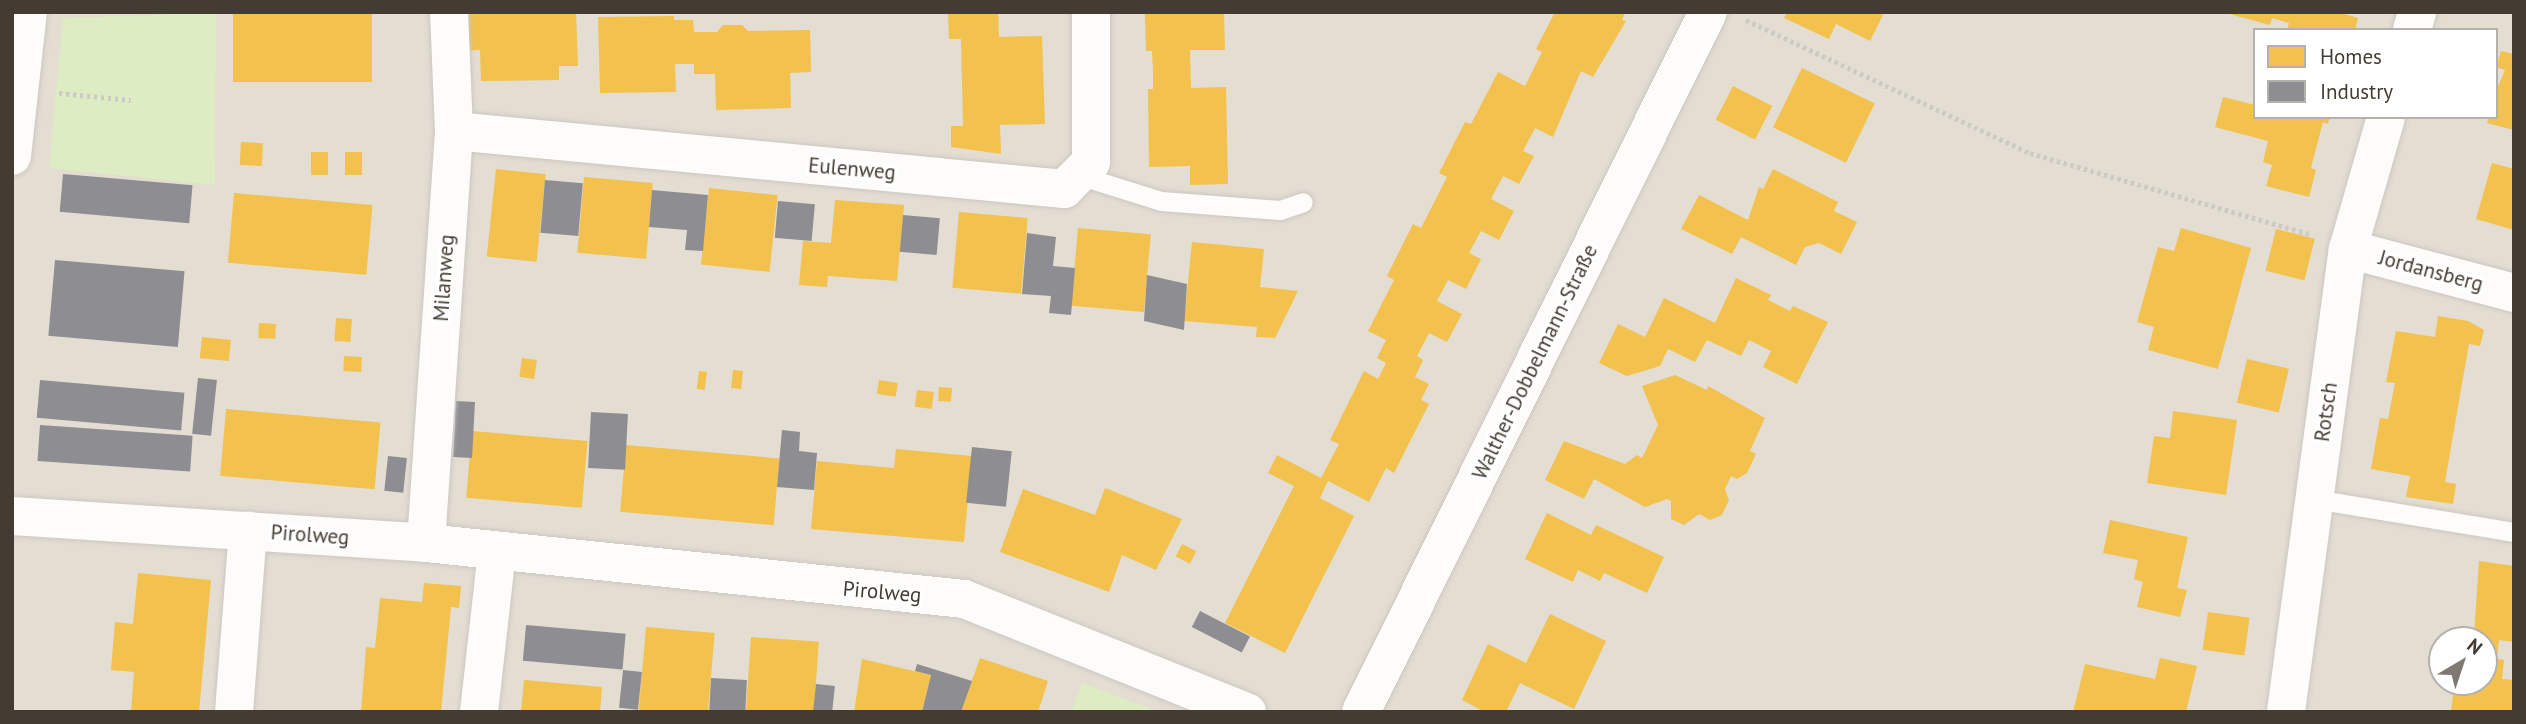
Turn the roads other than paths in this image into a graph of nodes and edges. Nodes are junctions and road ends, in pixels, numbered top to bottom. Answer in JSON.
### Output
{"nodes":[{"id":1,"x":28,"y":12,"type":"edge"},
{"id":2,"x":449,"y":12,"type":"edge"},
{"id":3,"x":1091,"y":12,"type":"edge"},
{"id":4,"x":1725,"y":15,"type":"edge"},
{"id":5,"x":2385,"y":119,"type":"edge"},
{"id":6,"x":454,"y":131,"type":"junction"},
{"id":7,"x":12,"y":156,"type":"edge"},
{"id":8,"x":1078,"y":174,"type":"junction"},
{"id":9,"x":1303,"y":202,"type":"dead end"},
{"id":10,"x":2348,"y":249,"type":"junction"},
{"id":11,"x":2514,"y":293,"type":"edge"},
{"id":12,"x":2314,"y":499,"type":"junction"},
{"id":13,"x":12,"y":516,"type":"edge"},
{"id":14,"x":248,"y":531,"type":"junction"},
{"id":15,"x":2514,"y":532,"type":"edge"},
{"id":16,"x":426,"y":543,"type":"junction"},
{"id":17,"x":497,"y":552,"type":"junction"},
{"id":18,"x":234,"y":712,"type":"edge"},
{"id":19,"x":479,"y":712,"type":"edge"},
{"id":20,"x":1247,"y":712,"type":"edge"},
{"id":21,"x":1361,"y":712,"type":"edge"},
{"id":22,"x":2286,"y":712,"type":"edge"}],
"edges":[{"from":1,"to":7,"type":"street"},
{"from":2,"to":6,"type":"street","name":"Milanweg"},
{"from":3,"to":8,"type":"street"},
{"from":4,"to":21,"type":"street","name":"Walther-Dobbelmann-Straße"},
{"from":5,"to":10,"type":"street","name":"Rotsch"},
{"from":6,"to":8,"type":"street","name":"Eulenweg"},
{"from":6,"to":16,"type":"street","name":"Milanweg"},
{"from":8,"to":9,"type":"lane"},
{"from":10,"to":11,"type":"street","name":"Jordansberg"},
{"from":10,"to":12,"type":"street","name":"Rotsch"},
{"from":12,"to":15,"type":"lane"},
{"from":12,"to":22,"type":"street","name":"Rotsch"},
{"from":13,"to":14,"type":"street","name":"Pirolweg"},
{"from":14,"to":16,"type":"street","name":"Pirolweg"},
{"from":14,"to":18,"type":"street","name":"Pirolweg"},
{"from":16,"to":17,"type":"street","name":"Pirolweg"},
{"from":17,"to":19,"type":"street"},
{"from":17,"to":20,"type":"street","name":"Pirolweg"}]}
